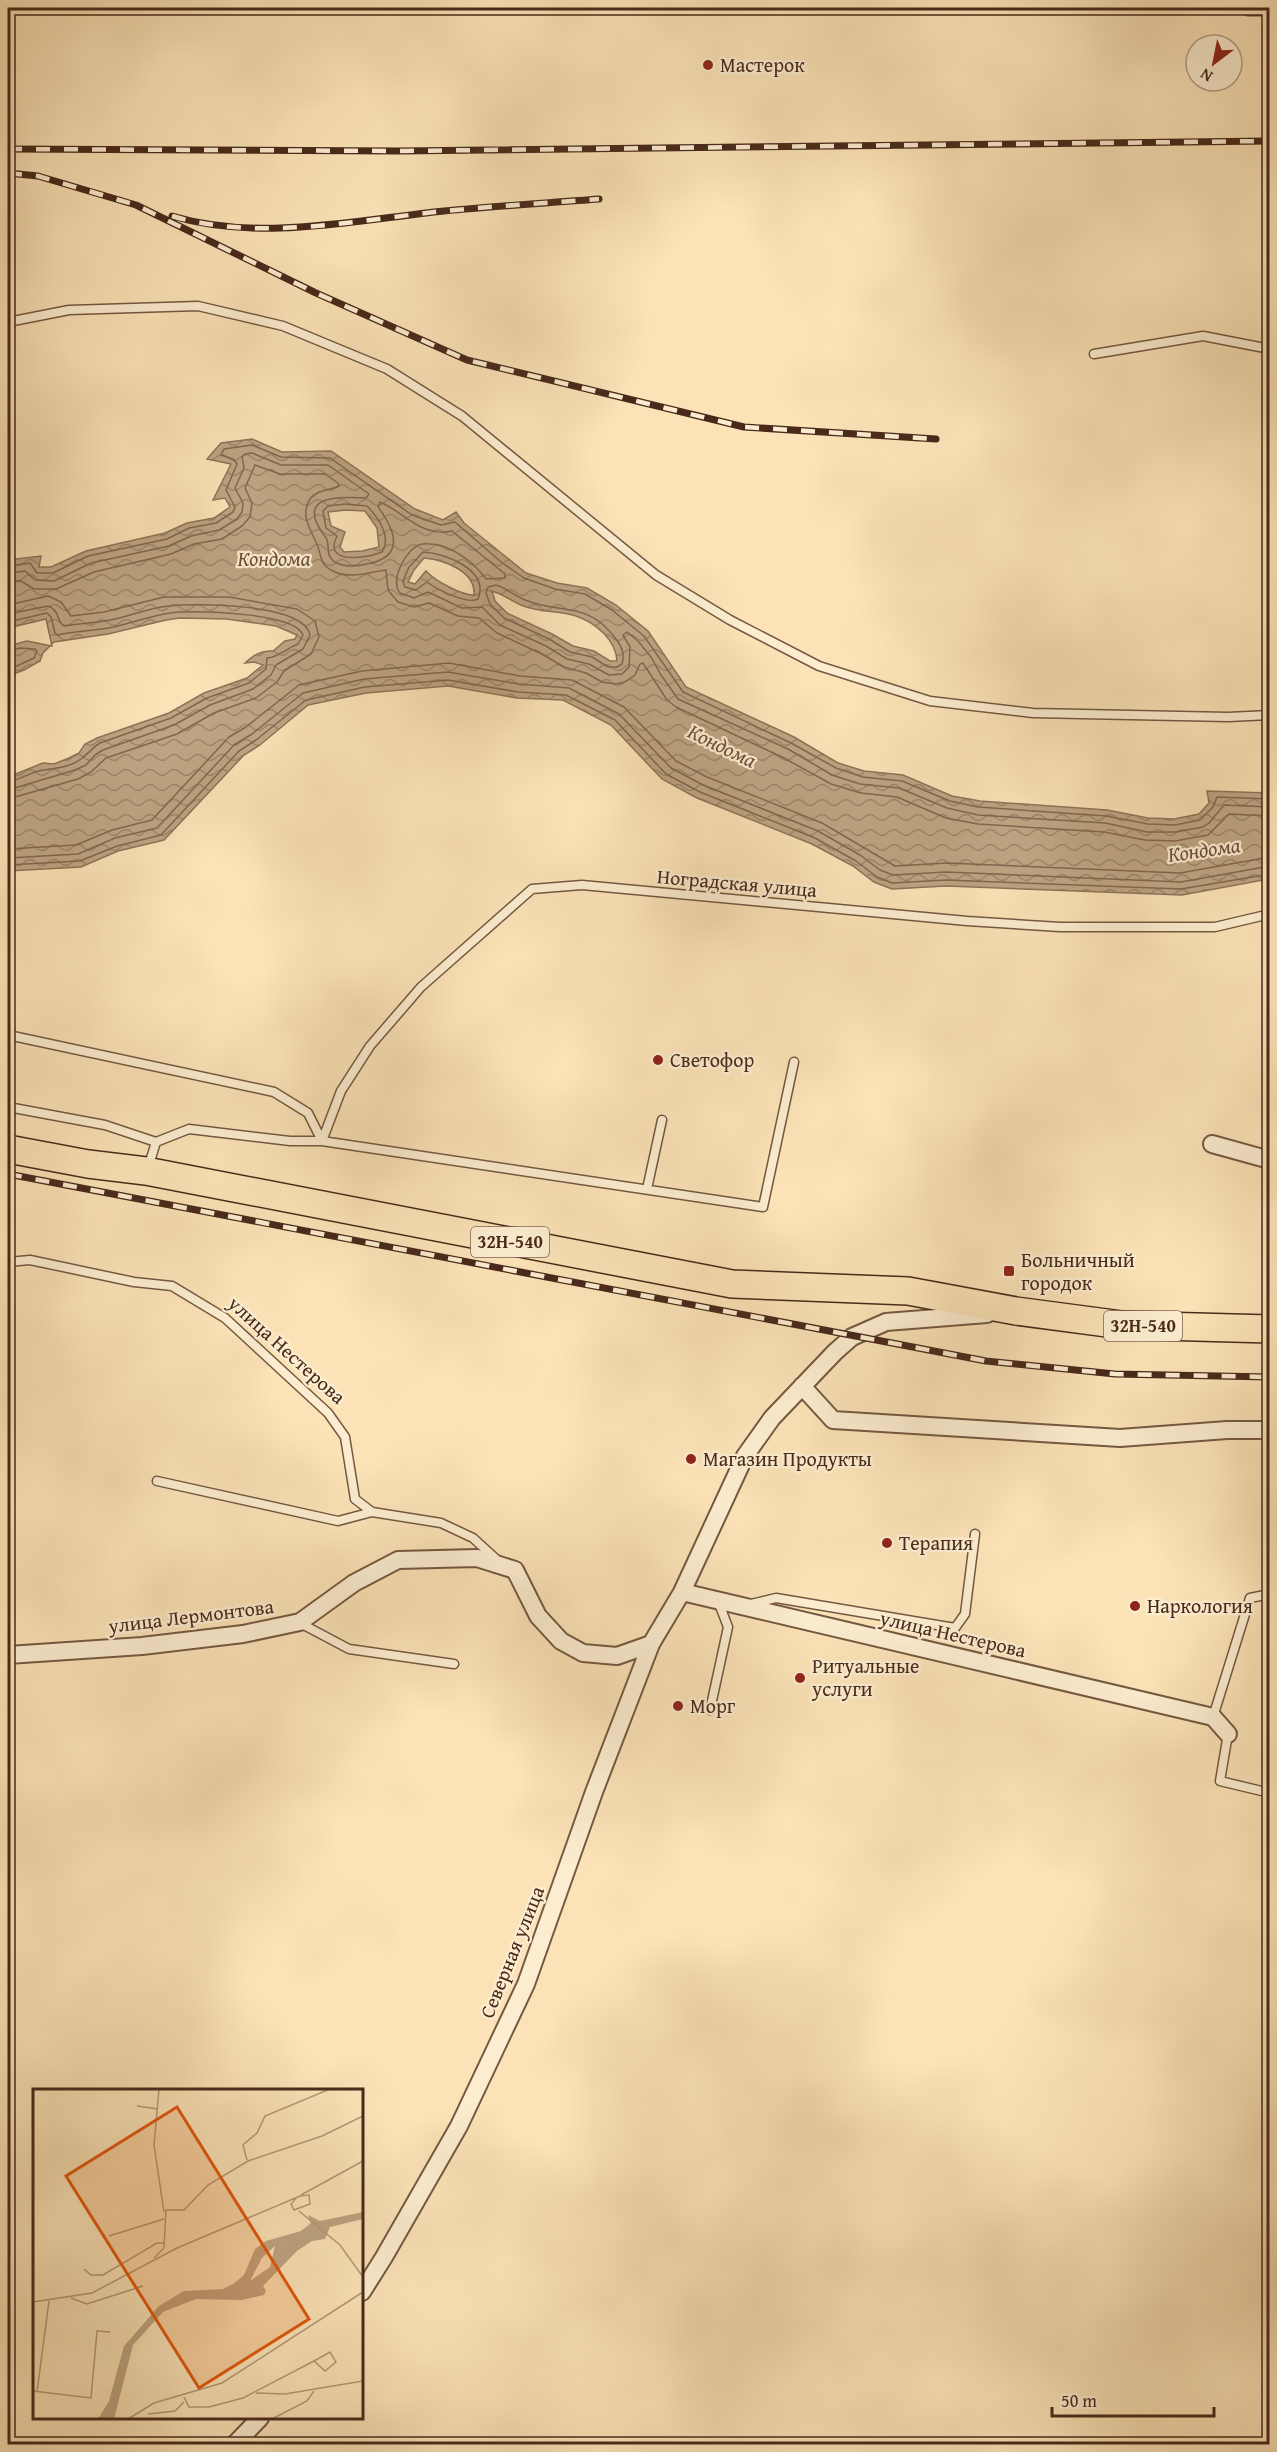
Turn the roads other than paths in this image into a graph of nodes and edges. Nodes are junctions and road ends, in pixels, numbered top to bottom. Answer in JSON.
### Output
{"nodes":[{"id":1,"x":1248,"y":11,"type":"dead end"},
{"id":2,"x":1269,"y":11,"type":"edge"},
{"id":3,"x":8,"y":322,"type":"edge"},
{"id":4,"x":1269,"y":349,"type":"edge"},
{"id":5,"x":1094,"y":354,"type":"dead end"},
{"id":6,"x":1269,"y":716,"type":"edge"},
{"id":7,"x":1269,"y":914,"type":"edge"},
{"id":8,"x":8,"y":1035,"type":"edge"},
{"id":9,"x":794,"y":1062,"type":"dead end"},
{"id":10,"x":8,"y":1107,"type":"edge"},
{"id":11,"x":662,"y":1120,"type":"dead end"},
{"id":12,"x":322,"y":1141,"type":"junction"},
{"id":13,"x":156,"y":1142,"type":"junction"},
{"id":14,"x":1212,"y":1144,"type":"dead end"},
{"id":15,"x":8,"y":1149,"type":"edge"},
{"id":16,"x":1269,"y":1160,"type":"edge"},
{"id":17,"x":146,"y":1172,"type":"junction"},
{"id":18,"x":647,"y":1190,"type":"junction"},
{"id":19,"x":8,"y":1262,"type":"edge"},
{"id":20,"x":1016,"y":1311,"type":"junction"},
{"id":21,"x":1269,"y":1329,"type":"edge"},
{"id":22,"x":802,"y":1386,"type":"junction"},
{"id":23,"x":1269,"y":1430,"type":"edge"},
{"id":24,"x":158,"y":1481,"type":"dead end"},
{"id":25,"x":372,"y":1512,"type":"junction"},
{"id":26,"x":975,"y":1534,"type":"dead end"},
{"id":27,"x":502,"y":1566,"type":"junction"},
{"id":28,"x":682,"y":1592,"type":"junction"},
{"id":29,"x":1269,"y":1594,"type":"edge"},
{"id":30,"x":717,"y":1600,"type":"junction"},
{"id":31,"x":741,"y":1606,"type":"junction"},
{"id":32,"x":300,"y":1622,"type":"junction"},
{"id":33,"x":651,"y":1644,"type":"junction"},
{"id":34,"x":8,"y":1655,"type":"edge"},
{"id":35,"x":454,"y":1664,"type":"dead end"},
{"id":36,"x":710,"y":1710,"type":"dead end"},
{"id":37,"x":1213,"y":1717,"type":"junction"},
{"id":38,"x":1228,"y":1734,"type":"joint"},
{"id":39,"x":1269,"y":1793,"type":"edge"},
{"id":40,"x":363,"y":2290,"type":"edge"},
{"id":41,"x":259,"y":2419,"type":"edge"},
{"id":42,"x":234,"y":2445,"type":"edge"}],
"edges":[{"from":1,"to":2,"type":"lane"},
{"from":3,"to":6,"type":"lane"},
{"from":4,"to":5,"type":"lane"},
{"from":7,"to":12,"type":"lane","name":"Ноградская улица"},
{"from":8,"to":12,"type":"lane"},
{"from":9,"to":18,"type":"lane"},
{"from":10,"to":13,"type":"lane"},
{"from":11,"to":18,"type":"lane"},
{"from":12,"to":13,"type":"lane"},
{"from":12,"to":18,"type":"lane"},
{"from":13,"to":17,"type":"lane"},
{"from":14,"to":16,"type":"street"},
{"from":15,"to":17,"type":"main road","number":"32Н-540"},
{"from":17,"to":20,"type":"main road","number":"32Н-540"},
{"from":19,"to":25,"type":"lane","name":"улица Нестерова"},
{"from":20,"to":21,"type":"main road","number":"32Н-540"},
{"from":20,"to":22,"type":"street"},
{"from":22,"to":23,"type":"street"},
{"from":22,"to":28,"type":"street"},
{"from":24,"to":25,"type":"lane"},
{"from":25,"to":27,"type":"lane"},
{"from":26,"to":31,"type":"lane"},
{"from":27,"to":32,"type":"street","name":"улица Лермонтова"},
{"from":27,"to":33,"type":"street"},
{"from":28,"to":30,"type":"street","name":"улица Нестерова"},
{"from":28,"to":33,"type":"street"},
{"from":29,"to":37,"type":"lane"},
{"from":30,"to":31,"type":"street","name":"улица Нестерова"},
{"from":30,"to":36,"type":"lane"},
{"from":31,"to":37,"type":"street","name":"улица Нестерова"},
{"from":32,"to":34,"type":"street","name":"улица Лермонтова"},
{"from":32,"to":35,"type":"lane"},
{"from":33,"to":40,"type":"street","name":"Северная улица"},
{"from":37,"to":38,"type":"street"},
{"from":38,"to":39,"type":"lane"},
{"from":41,"to":42,"type":"street"}]}
